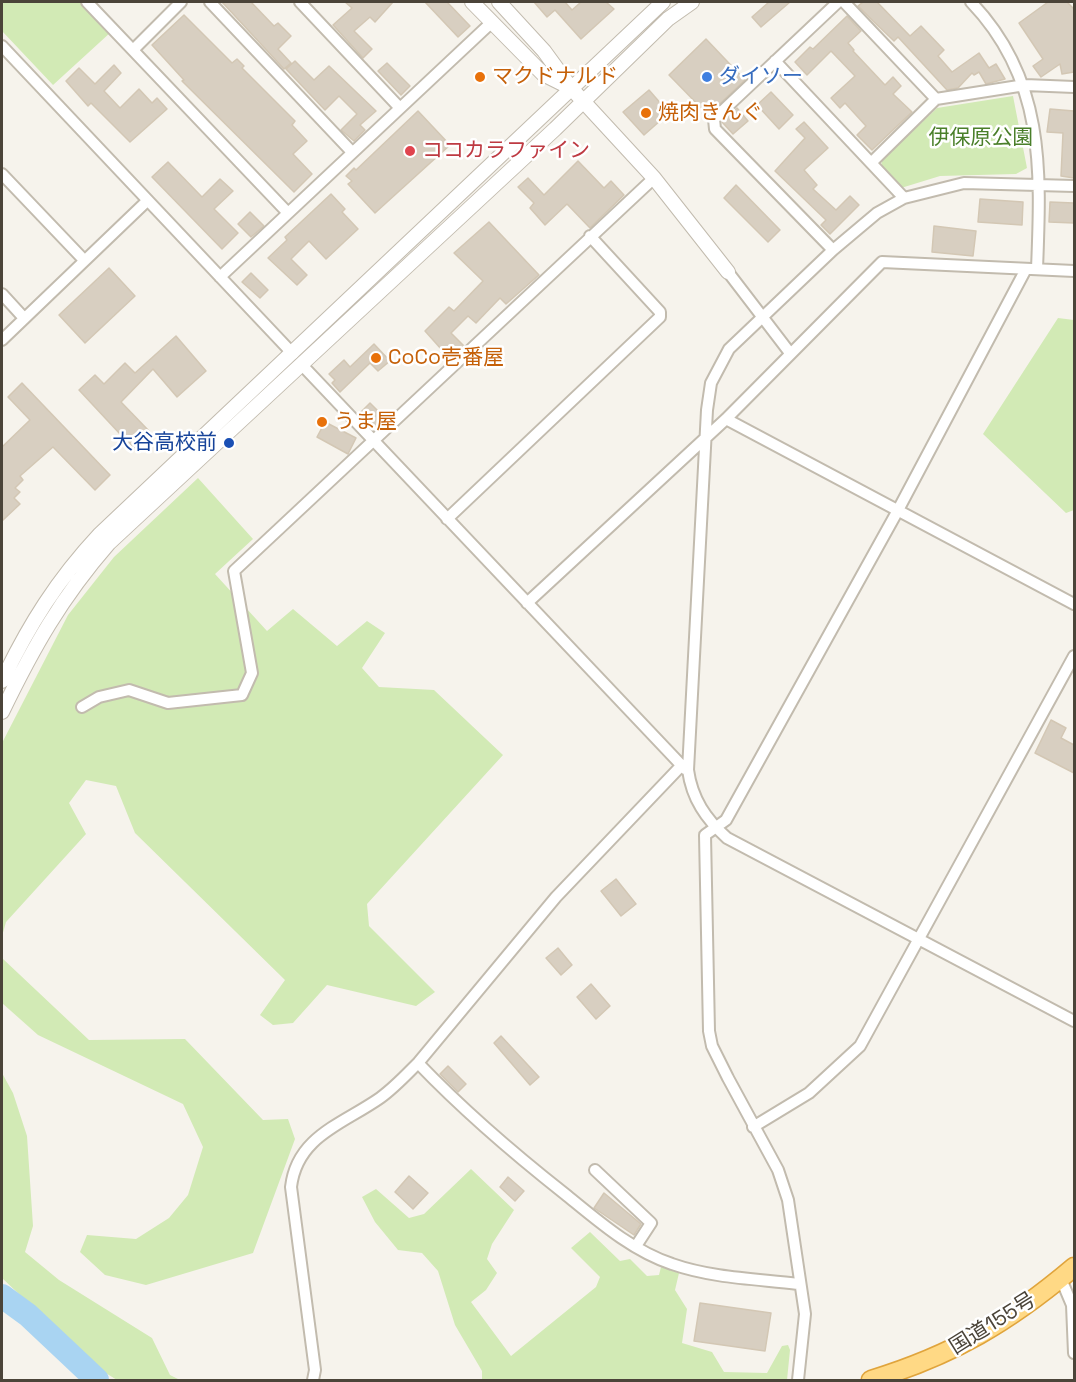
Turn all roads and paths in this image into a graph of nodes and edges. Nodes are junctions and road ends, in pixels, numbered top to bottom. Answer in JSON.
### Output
{"nodes":[{"id":1,"x":87,"y":2,"type":"edge"},
{"id":2,"x":181,"y":2,"type":"edge"},
{"id":3,"x":210,"y":2,"type":"edge"},
{"id":4,"x":300,"y":2,"type":"edge"},
{"id":5,"x":472,"y":2,"type":"edge"},
{"id":6,"x":499,"y":2,"type":"edge"},
{"id":7,"x":663,"y":2,"type":"edge"},
{"id":8,"x":692,"y":2,"type":"edge"},
{"id":9,"x":838,"y":2,"type":"edge"},
{"id":10,"x":844,"y":2,"type":"edge"},
{"id":11,"x":972,"y":2,"type":"edge"},
{"id":12,"x":492,"y":22,"type":"junction"},
{"id":13,"x":2,"y":46,"type":"edge"},
{"id":14,"x":132,"y":50,"type":"junction"},
{"id":15,"x":775,"y":61,"type":"junction"},
{"id":16,"x":1025,"y":85,"type":"junction"},
{"id":17,"x":1074,"y":87,"type":"edge"},
{"id":18,"x":571,"y":88,"type":"junction"},
{"id":19,"x":936,"y":99,"type":"junction"},
{"id":20,"x":584,"y":101,"type":"junction"},
{"id":21,"x":399,"y":107,"type":"junction"},
{"id":22,"x":351,"y":151,"type":"junction"},
{"id":23,"x":872,"y":162,"type":"junction"},
{"id":24,"x":2,"y":174,"type":"edge"},
{"id":25,"x":654,"y":178,"type":"junction"},
{"id":26,"x":1040,"y":184,"type":"junction"},
{"id":27,"x":1074,"y":186,"type":"edge"},
{"id":28,"x":904,"y":198,"type":"junction"},
{"id":29,"x":147,"y":201,"type":"junction"},
{"id":30,"x":288,"y":213,"type":"junction"},
{"id":31,"x":590,"y":236,"type":"junction"},
{"id":32,"x":832,"y":250,"type":"junction"},
{"id":33,"x":84,"y":260,"type":"junction"},
{"id":34,"x":1032,"y":269,"type":"junction"},
{"id":35,"x":1074,"y":271,"type":"edge"},
{"id":36,"x":728,"y":272,"type":"joint"},
{"id":37,"x":220,"y":277,"type":"junction"},
{"id":38,"x":2,"y":294,"type":"edge"},
{"id":39,"x":762,"y":316,"type":"junction"},
{"id":40,"x":24,"y":318,"type":"junction"},
{"id":41,"x":2,"y":340,"type":"edge"},
{"id":42,"x":790,"y":353,"type":"junction"},
{"id":43,"x":293,"y":354,"type":"junction"},
{"id":44,"x":302,"y":365,"type":"junction"},
{"id":45,"x":726,"y":418,"type":"junction"},
{"id":46,"x":706,"y":437,"type":"junction"},
{"id":47,"x":373,"y":440,"type":"junction"},
{"id":48,"x":897,"y":512,"type":"junction"},
{"id":49,"x":447,"y":519,"type":"junction"},
{"id":50,"x":527,"y":603,"type":"junction"},
{"id":51,"x":1074,"y":604,"type":"edge"},
{"id":52,"x":1074,"y":656,"type":"edge"},
{"id":53,"x":2,"y":681,"type":"edge"},
{"id":54,"x":82,"y":707,"type":"dead end"},
{"id":55,"x":2,"y":712,"type":"edge"},
{"id":56,"x":685,"y":768,"type":"junction"},
{"id":57,"x":714,"y":826,"type":"junction"},
{"id":58,"x":919,"y":940,"type":"junction"},
{"id":59,"x":1074,"y":1021,"type":"edge"},
{"id":60,"x":418,"y":1063,"type":"junction"},
{"id":61,"x":753,"y":1127,"type":"junction"},
{"id":62,"x":595,"y":1170,"type":"dead end"},
{"id":63,"x":636,"y":1246,"type":"junction"},
{"id":64,"x":1067,"y":1273,"type":"edge"},
{"id":65,"x":798,"y":1284,"type":"junction"},
{"id":66,"x":1074,"y":1353,"type":"edge"},
{"id":67,"x":313,"y":1380,"type":"edge"},
{"id":68,"x":798,"y":1380,"type":"edge"},
{"id":69,"x":871,"y":1380,"type":"edge"}],
"edges":[{"from":1,"to":14,"type":"street"},
{"from":2,"to":14,"type":"street"},
{"from":3,"to":22,"type":"street"},
{"from":4,"to":21,"type":"street"},
{"from":5,"to":12,"type":"street"},
{"from":6,"to":18,"type":"street"},
{"from":7,"to":18,"type":"street"},
{"from":8,"to":20,"type":"street"},
{"from":9,"to":15,"type":"street"},
{"from":10,"to":19,"type":"street"},
{"from":11,"to":16,"type":"street"},
{"from":12,"to":18,"type":"street"},
{"from":12,"to":21,"type":"street"},
{"from":13,"to":29,"type":"street"},
{"from":14,"to":30,"type":"street"},
{"from":15,"to":23,"type":"street"},
{"from":15,"to":32,"type":"street"},
{"from":16,"to":17,"type":"street"},
{"from":16,"to":19,"type":"street"},
{"from":16,"to":26,"type":"street"},
{"from":18,"to":20,"type":"street"},
{"from":18,"to":43,"type":"street"},
{"from":19,"to":23,"type":"street"},
{"from":20,"to":25,"type":"street"},
{"from":20,"to":44,"type":"street"},
{"from":21,"to":22,"type":"street"},
{"from":22,"to":30,"type":"street"},
{"from":23,"to":28,"type":"street"},
{"from":24,"to":33,"type":"street"},
{"from":25,"to":31,"type":"street"},
{"from":25,"to":36,"type":"street"},
{"from":26,"to":27,"type":"street"},
{"from":26,"to":28,"type":"street"},
{"from":26,"to":34,"type":"street"},
{"from":28,"to":32,"type":"street"},
{"from":29,"to":33,"type":"street"},
{"from":29,"to":37,"type":"street"},
{"from":30,"to":37,"type":"street"},
{"from":31,"to":47,"type":"street"},
{"from":31,"to":49,"type":"street"},
{"from":32,"to":39,"type":"street"},
{"from":33,"to":40,"type":"street"},
{"from":34,"to":35,"type":"street"},
{"from":34,"to":42,"type":"street"},
{"from":34,"to":48,"type":"street"},
{"from":36,"to":39,"type":"street"},
{"from":37,"to":43,"type":"street"},
{"from":38,"to":40,"type":"street"},
{"from":39,"to":42,"type":"street"},
{"from":39,"to":46,"type":"street"},
{"from":40,"to":41,"type":"street"},
{"from":42,"to":45,"type":"street"},
{"from":43,"to":53,"type":"street"},
{"from":44,"to":47,"type":"street"},
{"from":44,"to":55,"type":"street"},
{"from":45,"to":46,"type":"street"},
{"from":45,"to":48,"type":"street"},
{"from":46,"to":50,"type":"street"},
{"from":46,"to":56,"type":"street"},
{"from":47,"to":49,"type":"street"},
{"from":47,"to":54,"type":"street"},
{"from":48,"to":51,"type":"street"},
{"from":48,"to":57,"type":"street"},
{"from":49,"to":50,"type":"street"},
{"from":50,"to":56,"type":"street"},
{"from":52,"to":58,"type":"street"},
{"from":56,"to":57,"type":"street"},
{"from":56,"to":60,"type":"street"},
{"from":57,"to":58,"type":"street"},
{"from":57,"to":61,"type":"street"},
{"from":58,"to":59,"type":"street"},
{"from":58,"to":61,"type":"street"},
{"from":60,"to":63,"type":"street"},
{"from":60,"to":67,"type":"street"},
{"from":61,"to":65,"type":"street"},
{"from":62,"to":63,"type":"street"},
{"from":63,"to":65,"type":"street"},
{"from":64,"to":66,"type":"street"},
{"from":64,"to":69,"type":"highway","name":"国道155号"},
{"from":65,"to":68,"type":"street"}]}
